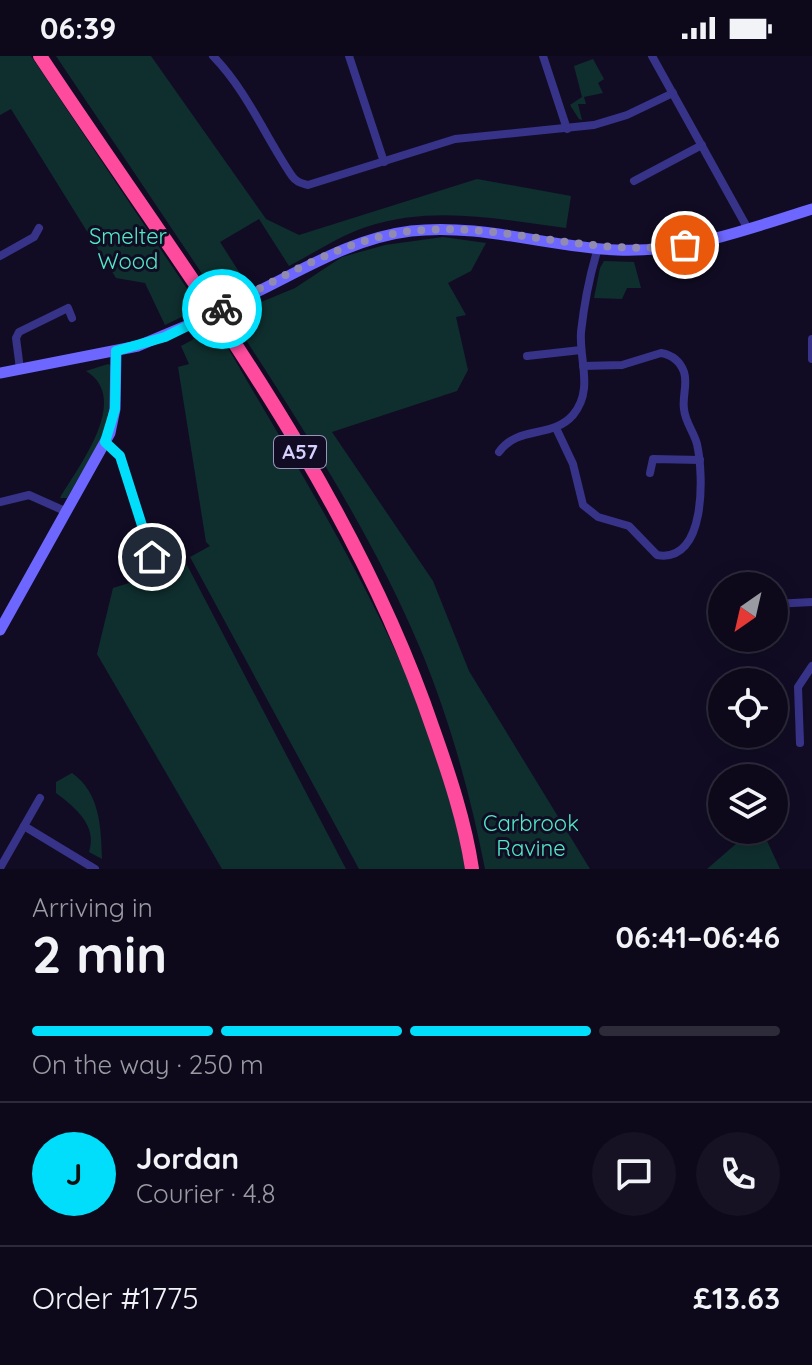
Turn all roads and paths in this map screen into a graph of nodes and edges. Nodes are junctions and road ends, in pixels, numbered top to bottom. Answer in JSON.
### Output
{"nodes":[{"id":1,"x":40,"y":56,"type":"edge"},
{"id":2,"x":213,"y":56,"type":"edge"},
{"id":3,"x":349,"y":56,"type":"edge"},
{"id":4,"x":543,"y":56,"type":"edge"},
{"id":5,"x":652,"y":56,"type":"edge"},
{"id":6,"x":673,"y":93,"type":"junction"},
{"id":7,"x":567,"y":129,"type":"junction"},
{"id":8,"x":702,"y":145,"type":"junction"},
{"id":9,"x":384,"y":162,"type":"junction"},
{"id":10,"x":634,"y":181,"type":"dead end"},
{"id":11,"x":812,"y":209,"type":"edge"},
{"id":12,"x":39,"y":228,"type":"dead end"},
{"id":13,"x":748,"y":229,"type":"junction"},
{"id":14,"x":598,"y":248,"type":"junction"},
{"id":15,"x":0,"y":256,"type":"edge"},
{"id":16,"x":72,"y":318,"type":"dead end"},
{"id":17,"x":812,"y":339,"type":"edge"},
{"id":18,"x":581,"y":350,"type":"junction"},
{"id":19,"x":116,"y":351,"type":"junction"},
{"id":20,"x":527,"y":356,"type":"dead end"},
{"id":21,"x":812,"y":359,"type":"edge"},
{"id":22,"x":583,"y":366,"type":"junction"},
{"id":23,"x":20,"y":369,"type":"junction"},
{"id":24,"x":0,"y":373,"type":"edge"},
{"id":25,"x":556,"y":428,"type":"junction"},
{"id":26,"x":105,"y":442,"type":"junction"},
{"id":27,"x":499,"y":452,"type":"dead end"},
{"id":28,"x":700,"y":460,"type":"junction"},
{"id":29,"x":650,"y":473,"type":"dead end"},
{"id":30,"x":0,"y":502,"type":"edge"},
{"id":31,"x":67,"y":512,"type":"junction"},
{"id":32,"x":152,"y":557,"type":"dead end"},
{"id":33,"x":812,"y":602,"type":"edge"},
{"id":34,"x":788,"y":603,"type":"edge"},
{"id":35,"x":0,"y":630,"type":"edge"},
{"id":36,"x":812,"y":666,"type":"edge"},
{"id":37,"x":800,"y":743,"type":"dead end"},
{"id":38,"x":40,"y":798,"type":"dead end"},
{"id":39,"x":24,"y":826,"type":"junction"},
{"id":40,"x":0,"y":868,"type":"edge"},
{"id":41,"x":95,"y":869,"type":"edge"},
{"id":42,"x":472,"y":869,"type":"edge"}],
"edges":[{"from":1,"to":42,"type":"highway","number":"A57"},
{"from":2,"to":9,"type":"street"},
{"from":3,"to":9,"type":"street"},
{"from":4,"to":7,"type":"street"},
{"from":5,"to":6,"type":"street"},
{"from":6,"to":7,"type":"street"},
{"from":6,"to":8,"type":"street"},
{"from":7,"to":9,"type":"street"},
{"from":8,"to":10,"type":"street"},
{"from":8,"to":13,"type":"street"},
{"from":11,"to":13,"type":"main road"},
{"from":12,"to":15,"type":"street"},
{"from":13,"to":14,"type":"main road"},
{"from":14,"to":18,"type":"street"},
{"from":14,"to":19,"type":"main road","bridge":true},
{"from":16,"to":23,"type":"street"},
{"from":17,"to":21,"type":"street"},
{"from":18,"to":20,"type":"street"},
{"from":18,"to":22,"type":"street"},
{"from":19,"to":23,"type":"main road"},
{"from":19,"to":26,"type":"main road"},
{"from":22,"to":25,"type":"street"},
{"from":22,"to":28,"type":"street"},
{"from":23,"to":24,"type":"main road"},
{"from":25,"to":27,"type":"street"},
{"from":25,"to":28,"type":"street"},
{"from":26,"to":31,"type":"main road"},
{"from":26,"to":32,"type":"street"},
{"from":28,"to":29,"type":"street"},
{"from":30,"to":31,"type":"street"},
{"from":31,"to":35,"type":"main road"},
{"from":33,"to":34,"type":"street"},
{"from":36,"to":37,"type":"street"},
{"from":38,"to":39,"type":"street"},
{"from":39,"to":40,"type":"street"},
{"from":39,"to":41,"type":"street"}]}
